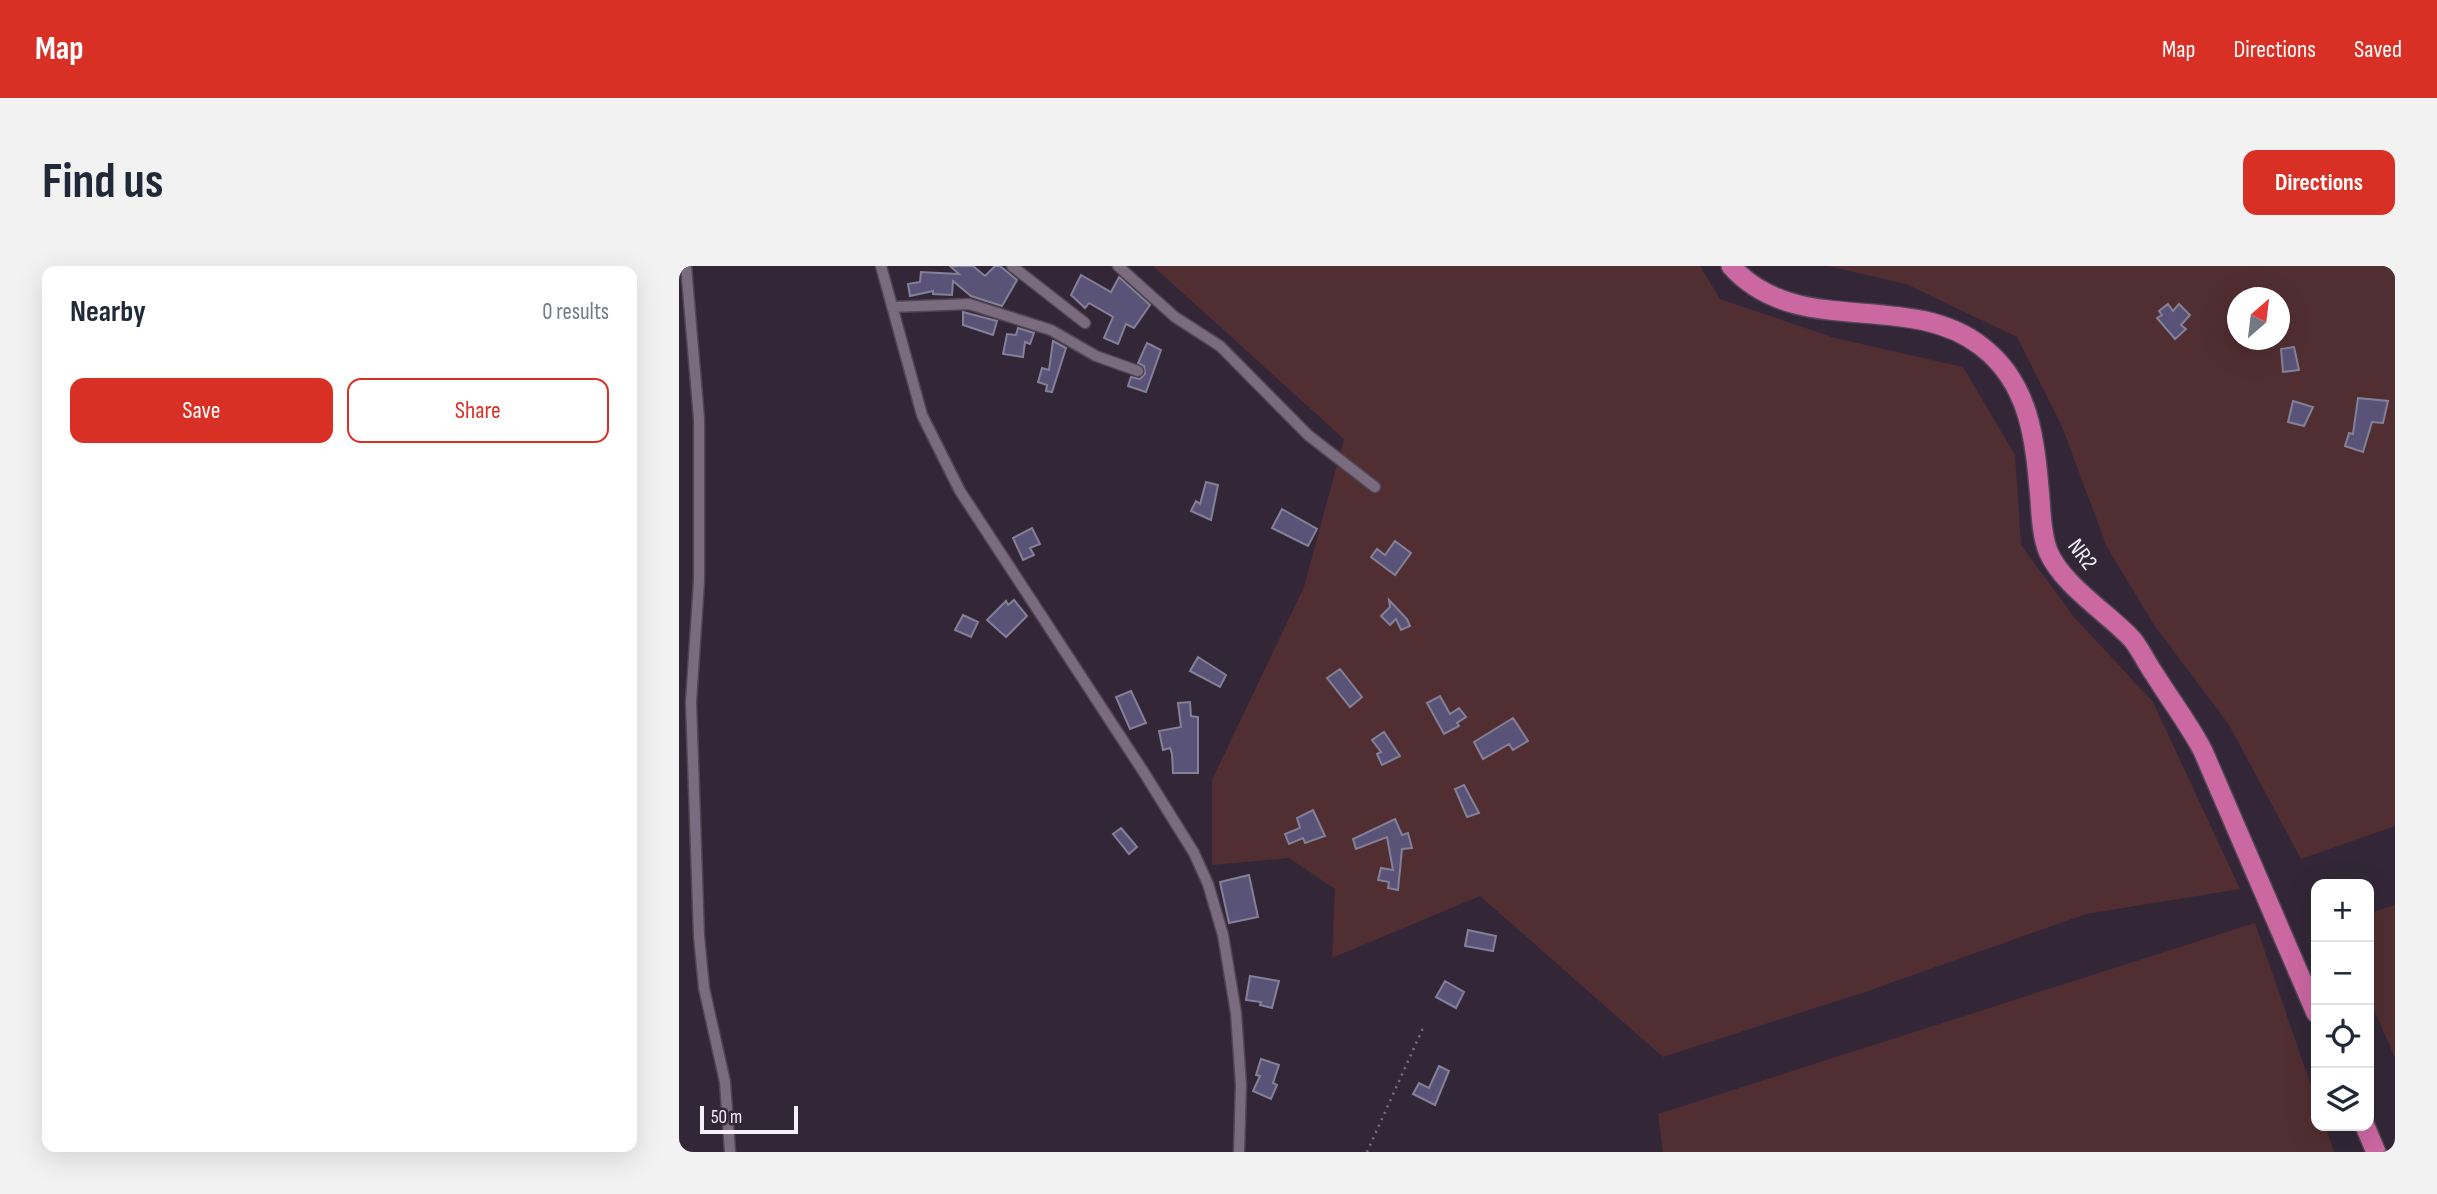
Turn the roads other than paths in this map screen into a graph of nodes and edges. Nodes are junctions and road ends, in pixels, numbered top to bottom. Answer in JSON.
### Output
{"nodes":[{"id":1,"x":686,"y":266,"type":"edge"},
{"id":2,"x":881,"y":266,"type":"edge"},
{"id":3,"x":1012,"y":266,"type":"edge"},
{"id":4,"x":1118,"y":266,"type":"edge"},
{"id":5,"x":1731,"y":266,"type":"edge"},
{"id":6,"x":893,"y":307,"type":"junction"},
{"id":7,"x":1084,"y":323,"type":"dead end"},
{"id":8,"x":1138,"y":371,"type":"dead end"},
{"id":9,"x":1375,"y":487,"type":"dead end"},
{"id":10,"x":2313,"y":1005,"type":"edge"},
{"id":11,"x":2367,"y":1131,"type":"edge"},
{"id":12,"x":730,"y":1152,"type":"edge"},
{"id":13,"x":1238,"y":1152,"type":"edge"},
{"id":14,"x":2376,"y":1152,"type":"edge"}],
"edges":[{"from":1,"to":12,"type":"street"},
{"from":2,"to":6,"type":"street"},
{"from":3,"to":7,"type":"street"},
{"from":4,"to":9,"type":"street"},
{"from":5,"to":10,"type":"highway","name":"NR2","number":"NR2"},
{"from":6,"to":8,"type":"street"},
{"from":6,"to":13,"type":"street"},
{"from":11,"to":14,"type":"highway"}]}
